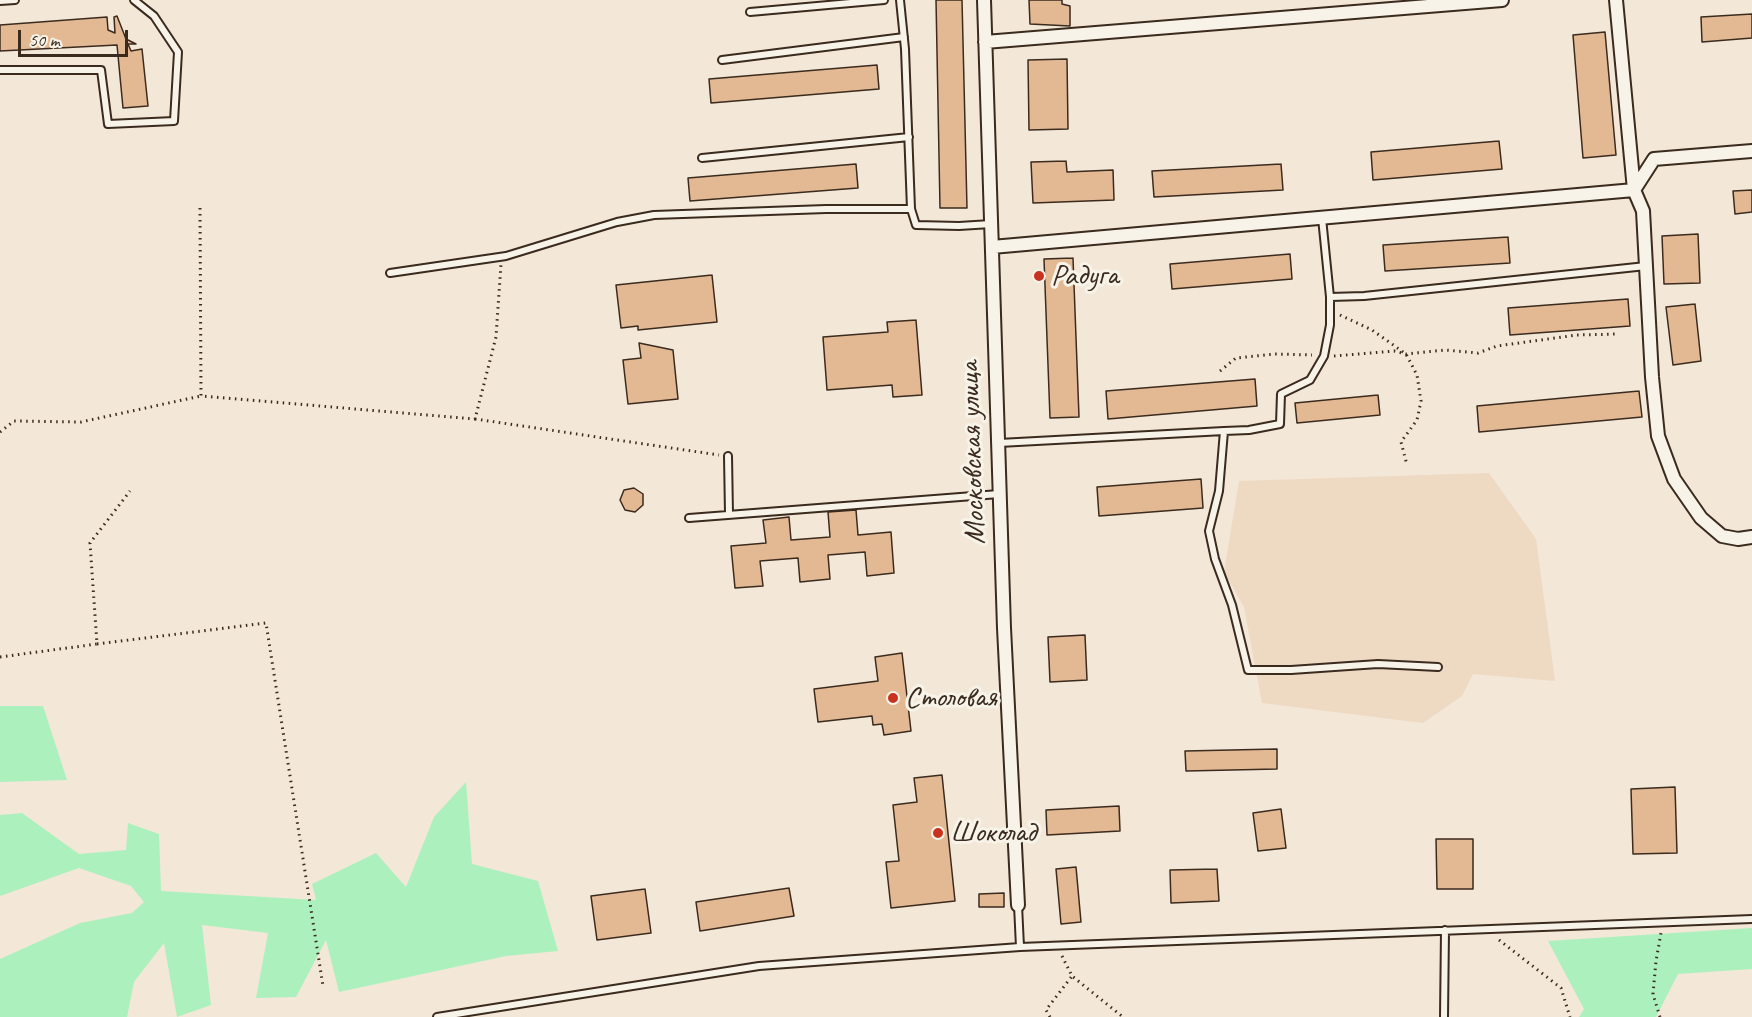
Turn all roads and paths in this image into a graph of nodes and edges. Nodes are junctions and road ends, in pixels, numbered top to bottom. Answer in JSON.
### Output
{"nodes":[{"id":1,"x":15,"y":0,"type":"edge"},
{"id":2,"x":134,"y":0,"type":"edge"},
{"id":3,"x":884,"y":0,"type":"edge"},
{"id":4,"x":900,"y":0,"type":"edge"},
{"id":5,"x":984,"y":0,"type":"edge"},
{"id":6,"x":1502,"y":0,"type":"edge"},
{"id":7,"x":1616,"y":0,"type":"edge"},
{"id":8,"x":0,"y":1,"type":"edge"},
{"id":9,"x":750,"y":12,"type":"dead end"},
{"id":10,"x":904,"y":37,"type":"junction"},
{"id":11,"x":985,"y":42,"type":"junction"},
{"id":12,"x":722,"y":60,"type":"dead end"},
{"id":13,"x":0,"y":70,"type":"edge"},
{"id":14,"x":909,"y":138,"type":"junction"},
{"id":15,"x":1752,"y":151,"type":"edge"},
{"id":16,"x":702,"y":158,"type":"dead end"},
{"id":17,"x":1634,"y":190,"type":"junction"},
{"id":18,"x":200,"y":208,"type":"dead end"},
{"id":19,"x":911,"y":209,"type":"junction"},
{"id":20,"x":1322,"y":218,"type":"junction"},
{"id":21,"x":991,"y":224,"type":"junction"},
{"id":22,"x":992,"y":247,"type":"junction"},
{"id":23,"x":502,"y":257,"type":"junction"},
{"id":24,"x":1646,"y":266,"type":"junction"},
{"id":25,"x":390,"y":273,"type":"dead end"},
{"id":26,"x":1330,"y":297,"type":"junction"},
{"id":27,"x":1330,"y":312,"type":"junction"},
{"id":28,"x":1618,"y":334,"type":"dead end"},
{"id":29,"x":1406,"y":354,"type":"junction"},
{"id":30,"x":1324,"y":356,"type":"junction"},
{"id":31,"x":1220,"y":370,"type":"dead end"},
{"id":32,"x":201,"y":396,"type":"junction"},
{"id":33,"x":475,"y":419,"type":"junction"},
{"id":34,"x":1224,"y":431,"type":"junction"},
{"id":35,"x":0,"y":432,"type":"edge"},
{"id":36,"x":999,"y":443,"type":"junction"},
{"id":37,"x":728,"y":456,"type":"joint"},
{"id":38,"x":1407,"y":465,"type":"dead end"},
{"id":39,"x":130,"y":491,"type":"dead end"},
{"id":40,"x":1000,"y":494,"type":"junction"},
{"id":41,"x":729,"y":514,"type":"junction"},
{"id":42,"x":689,"y":518,"type":"dead end"},
{"id":43,"x":1752,"y":537,"type":"edge"},
{"id":44,"x":97,"y":644,"type":"junction"},
{"id":45,"x":0,"y":657,"type":"edge"},
{"id":46,"x":1438,"y":667,"type":"dead end"},
{"id":47,"x":1018,"y":905,"type":"joint"},
{"id":48,"x":1752,"y":919,"type":"edge"},
{"id":49,"x":1663,"y":922,"type":"junction"},
{"id":50,"x":1484,"y":928,"type":"junction"},
{"id":51,"x":1444,"y":930,"type":"junction"},
{"id":52,"x":1056,"y":945,"type":"junction"},
{"id":53,"x":1020,"y":947,"type":"junction"},
{"id":54,"x":1072,"y":976,"type":"junction"},
{"id":55,"x":323,"y":986,"type":"dead end"},
{"id":56,"x":437,"y":1017,"type":"edge"},
{"id":57,"x":1050,"y":1017,"type":"edge"},
{"id":58,"x":1124,"y":1017,"type":"edge"},
{"id":59,"x":1444,"y":1017,"type":"edge"},
{"id":60,"x":1570,"y":1017,"type":"edge"},
{"id":61,"x":1660,"y":1017,"type":"edge"}],
"edges":[{"from":1,"to":8,"type":"lane"},
{"from":2,"to":13,"type":"lane"},
{"from":3,"to":9,"type":"lane"},
{"from":4,"to":10,"type":"lane"},
{"from":5,"to":11,"type":"street","name":"Московская улица"},
{"from":6,"to":11,"type":"street"},
{"from":7,"to":17,"type":"street"},
{"from":10,"to":12,"type":"lane"},
{"from":10,"to":14,"type":"lane"},
{"from":11,"to":21,"type":"street","name":"Московская улица"},
{"from":14,"to":16,"type":"lane"},
{"from":14,"to":19,"type":"lane"},
{"from":15,"to":17,"type":"street"},
{"from":17,"to":20,"type":"street"},
{"from":17,"to":24,"type":"street"},
{"from":18,"to":32,"type":"path"},
{"from":19,"to":21,"type":"lane"},
{"from":19,"to":23,"type":"lane"},
{"from":20,"to":22,"type":"street"},
{"from":20,"to":26,"type":"lane"},
{"from":21,"to":22,"type":"street","name":"Московская улица"},
{"from":22,"to":36,"type":"street","name":"Московская улица"},
{"from":23,"to":25,"type":"lane"},
{"from":23,"to":33,"type":"path"},
{"from":24,"to":26,"type":"lane"},
{"from":24,"to":43,"type":"street"},
{"from":26,"to":27,"type":"lane"},
{"from":27,"to":29,"type":"path"},
{"from":27,"to":30,"type":"lane"},
{"from":28,"to":29,"type":"path"},
{"from":29,"to":30,"type":"path"},
{"from":29,"to":38,"type":"path"},
{"from":30,"to":31,"type":"path"},
{"from":30,"to":34,"type":"lane"},
{"from":32,"to":33,"type":"path"},
{"from":32,"to":35,"type":"path"},
{"from":33,"to":37,"type":"path"},
{"from":34,"to":36,"type":"lane"},
{"from":34,"to":46,"type":"lane"},
{"from":36,"to":40,"type":"street","name":"Московская улица"},
{"from":37,"to":41,"type":"lane"},
{"from":39,"to":44,"type":"path"},
{"from":40,"to":41,"type":"lane"},
{"from":40,"to":47,"type":"street","name":"Московская улица"},
{"from":41,"to":42,"type":"lane"},
{"from":44,"to":45,"type":"path"},
{"from":44,"to":55,"type":"path"},
{"from":47,"to":53,"type":"lane"},
{"from":48,"to":49,"type":"lane"},
{"from":49,"to":50,"type":"lane"},
{"from":49,"to":61,"type":"path"},
{"from":50,"to":51,"type":"lane"},
{"from":50,"to":60,"type":"path"},
{"from":51,"to":52,"type":"lane"},
{"from":51,"to":59,"type":"lane"},
{"from":52,"to":53,"type":"lane"},
{"from":52,"to":54,"type":"path"},
{"from":53,"to":56,"type":"lane"},
{"from":54,"to":57,"type":"path"},
{"from":54,"to":58,"type":"path"}]}
